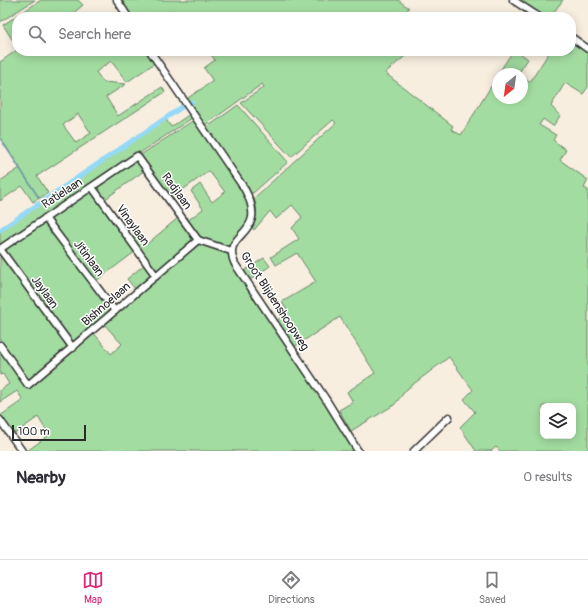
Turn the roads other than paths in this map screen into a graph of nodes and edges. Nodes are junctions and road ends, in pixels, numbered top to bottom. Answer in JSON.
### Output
{"nodes":[{"id":1,"x":116,"y":0,"type":"edge"},
{"id":2,"x":513,"y":0,"type":"edge"},
{"id":3,"x":124,"y":12,"type":"edge"},
{"id":4,"x":531,"y":12,"type":"edge"},
{"id":5,"x":576,"y":41,"type":"edge"},
{"id":6,"x":588,"y":49,"type":"edge"},
{"id":7,"x":153,"y":56,"type":"edge"},
{"id":8,"x":137,"y":156,"type":"joint"},
{"id":9,"x":92,"y":187,"type":"junction"},
{"id":10,"x":45,"y":218,"type":"junction"},
{"id":11,"x":198,"y":240,"type":"junction"},
{"id":12,"x":0,"y":249,"type":"edge"},
{"id":13,"x":231,"y":251,"type":"junction"},
{"id":14,"x":156,"y":276,"type":"junction"},
{"id":15,"x":116,"y":311,"type":"junction"},
{"id":16,"x":0,"y":345,"type":"edge"},
{"id":17,"x":73,"y":348,"type":"junction"},
{"id":18,"x":450,"y":417,"type":"dead end"},
{"id":19,"x":0,"y":420,"type":"edge"},
{"id":20,"x":22,"y":451,"type":"edge"},
{"id":21,"x":358,"y":451,"type":"edge"},
{"id":22,"x":414,"y":451,"type":"edge"}],
"edges":[{"from":1,"to":3,"type":"street"},
{"from":2,"to":4,"type":"street"},
{"from":5,"to":6,"type":"street"},
{"from":7,"to":13,"type":"street","name":"Groot Blijdenshoopweg"},
{"from":8,"to":9,"type":"street","name":"Ratielaan"},
{"from":8,"to":11,"type":"street","name":"Radjlaan"},
{"from":9,"to":10,"type":"street","name":"Ratielaan"},
{"from":9,"to":14,"type":"street","name":"Vinaylaan"},
{"from":10,"to":12,"type":"street","name":"Ratielaan"},
{"from":10,"to":15,"type":"street","name":"Jitinlaan"},
{"from":11,"to":13,"type":"street"},
{"from":11,"to":14,"type":"street","name":"Bishnoelaan"},
{"from":12,"to":17,"type":"street","name":"Jaylaan"},
{"from":13,"to":21,"type":"street","name":"Groot Blijdenshoopweg"},
{"from":14,"to":15,"type":"street","name":"Bishnoelaan"},
{"from":15,"to":17,"type":"street","name":"Bishnoelaan"},
{"from":16,"to":17,"type":"street","name":"Bishnoelaan"},
{"from":18,"to":22,"type":"street"},
{"from":19,"to":20,"type":"street"}]}
